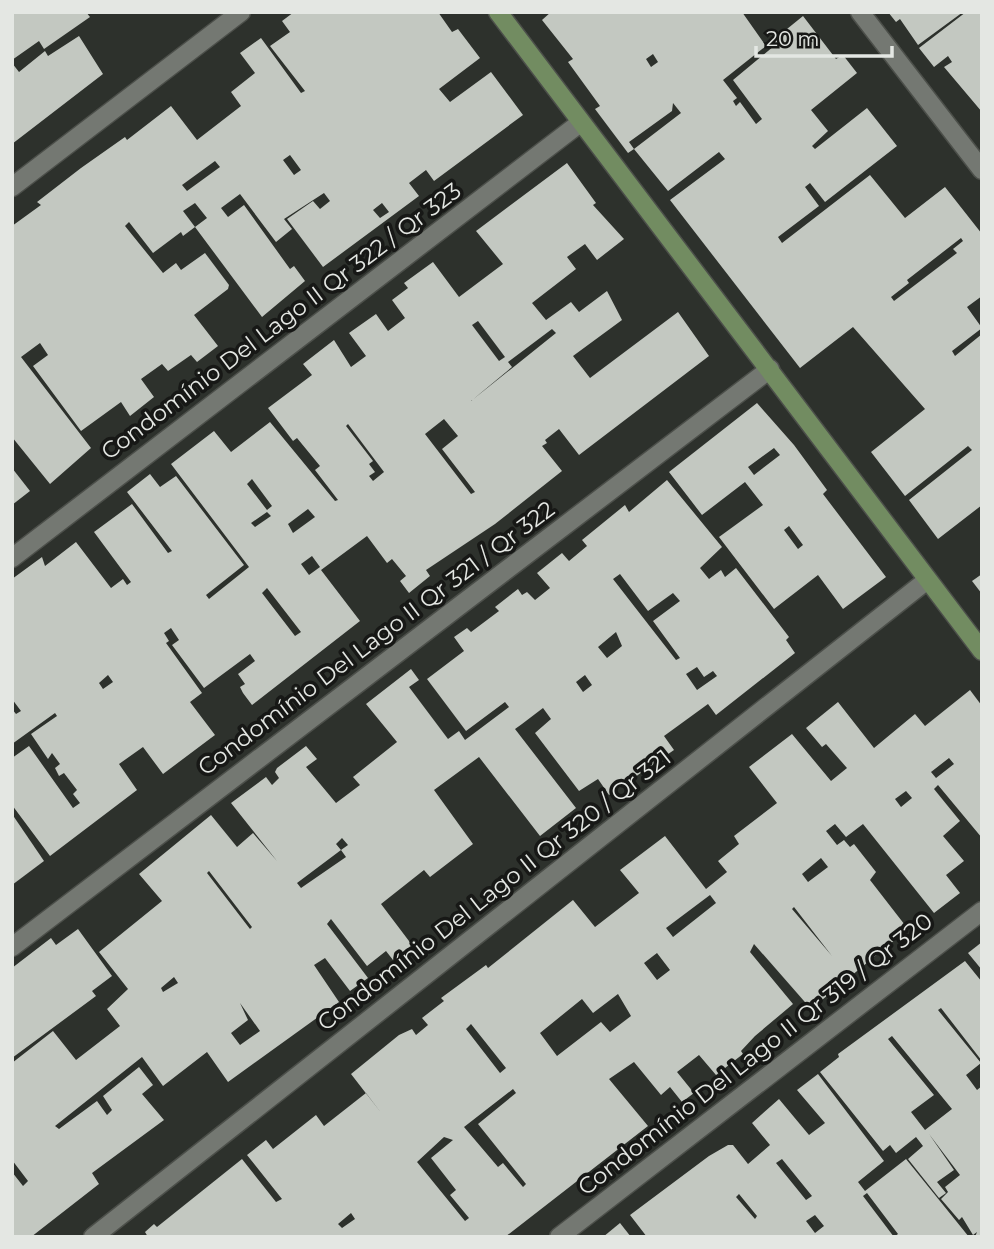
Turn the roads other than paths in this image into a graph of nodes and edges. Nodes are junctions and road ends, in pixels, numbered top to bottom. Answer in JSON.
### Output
{"nodes":[{"id":1,"x":241,"y":12,"type":"edge"},
{"id":2,"x":498,"y":12,"type":"edge"},
{"id":3,"x":860,"y":12,"type":"edge"},
{"id":4,"x":580,"y":123,"type":"junction"},
{"id":5,"x":982,"y":170,"type":"edge"},
{"id":6,"x":12,"y":187,"type":"edge"},
{"id":7,"x":770,"y":369,"type":"junction"},
{"id":8,"x":12,"y":558,"type":"edge"},
{"id":9,"x":926,"y":581,"type":"junction"},
{"id":10,"x":982,"y":651,"type":"edge"},
{"id":11,"x":982,"y":911,"type":"edge"},
{"id":12,"x":12,"y":947,"type":"edge"},
{"id":13,"x":93,"y":1237,"type":"edge"},
{"id":14,"x":559,"y":1237,"type":"edge"}],
"edges":[{"from":1,"to":6,"type":"street"},
{"from":2,"to":4,"type":"street"},
{"from":3,"to":5,"type":"street"},
{"from":4,"to":7,"type":"street"},
{"from":4,"to":8,"type":"street","name":"Condomínio Del Lago II Qr 322 / Qr 323"},
{"from":7,"to":9,"type":"street"},
{"from":7,"to":12,"type":"street","name":"Condomínio Del Lago II Qr 321 / Qr 322"},
{"from":9,"to":10,"type":"street"},
{"from":9,"to":13,"type":"street","name":"Condomínio Del Lago II Qr 320 / Qr 321"},
{"from":11,"to":14,"type":"street","name":"Condomínio Del Lago II Qr 319 / Qr 320"}]}
